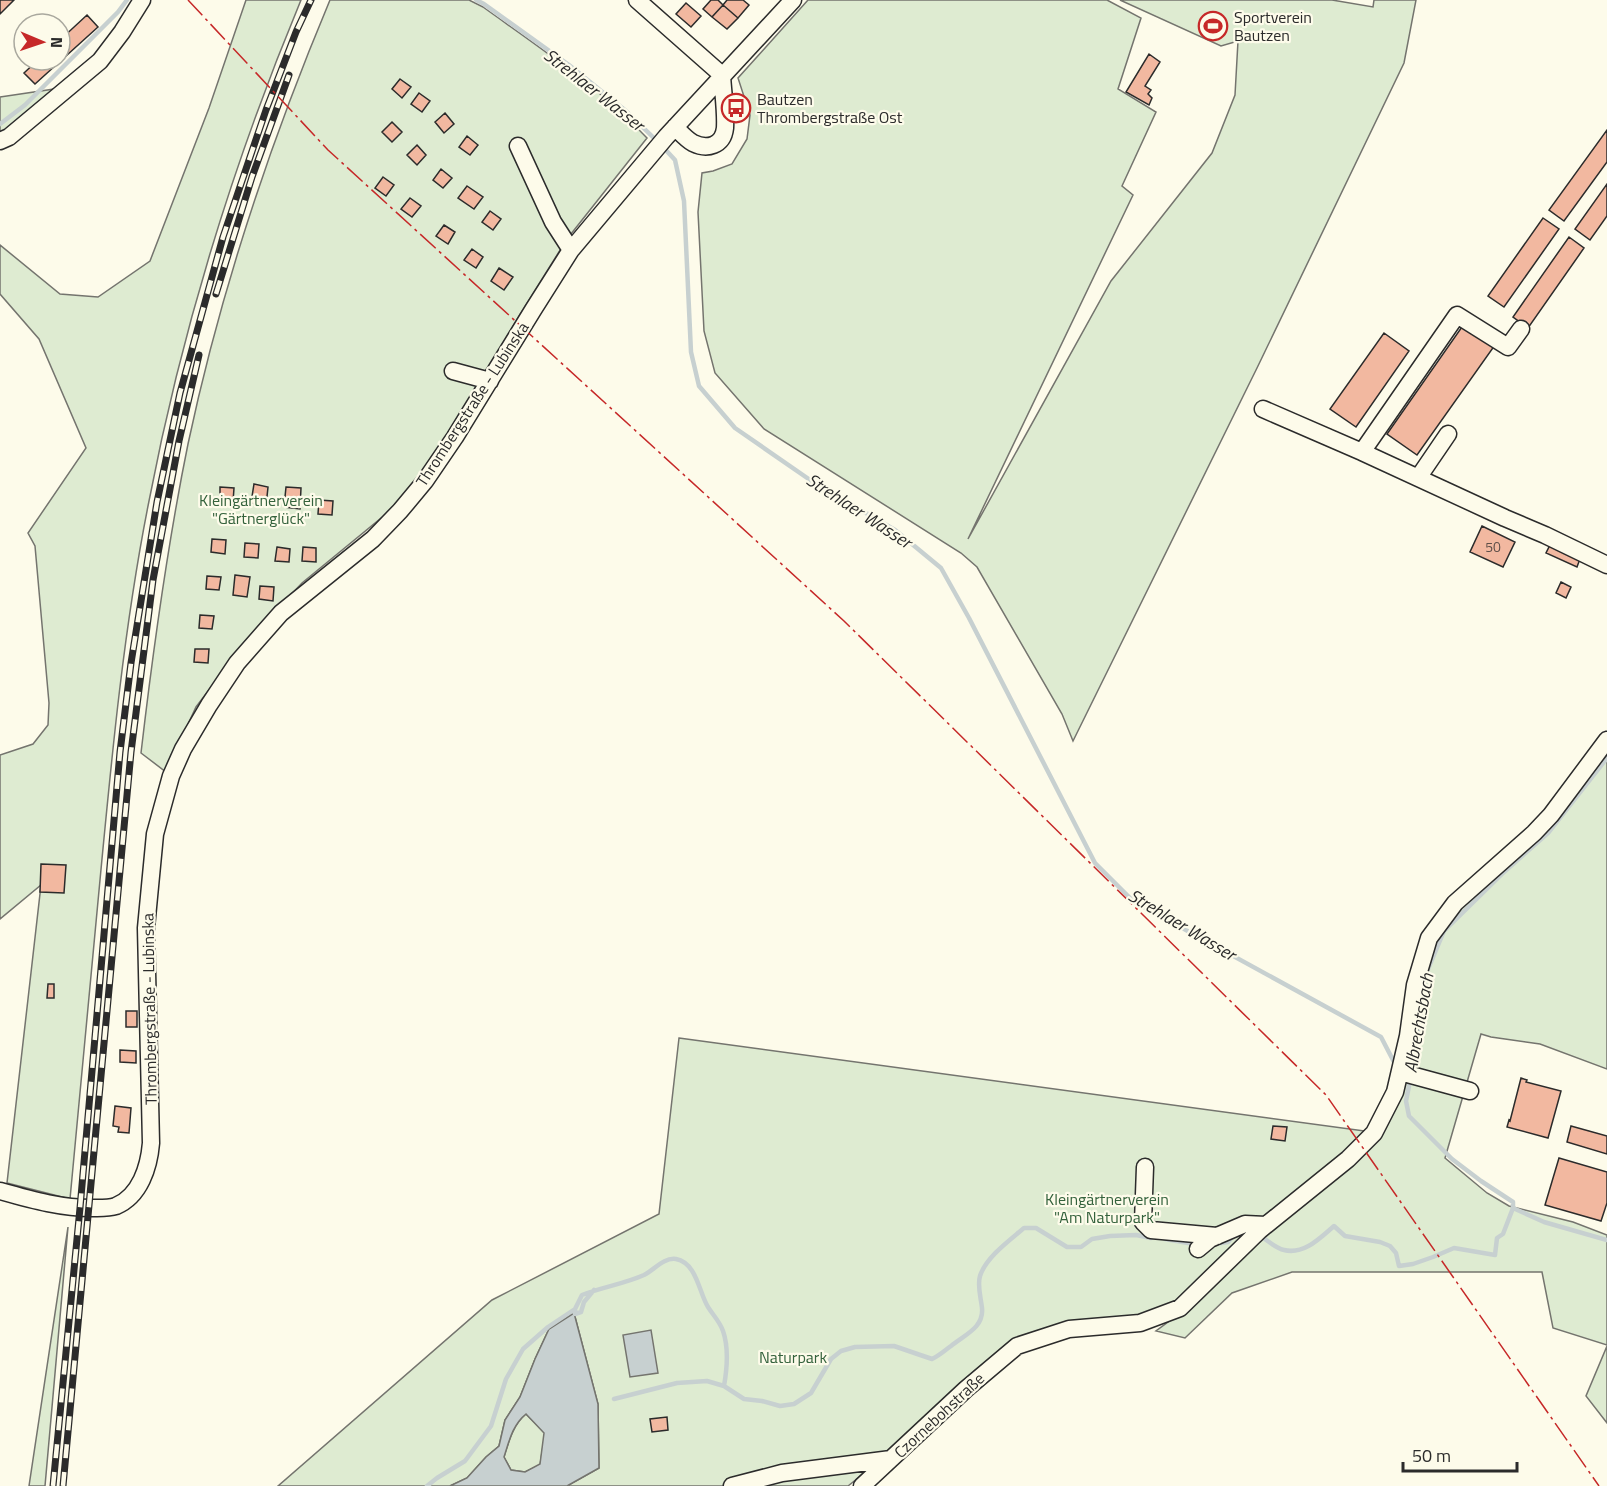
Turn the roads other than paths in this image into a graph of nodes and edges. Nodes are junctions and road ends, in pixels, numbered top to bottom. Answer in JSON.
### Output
{"nodes":[{"id":1,"x":142,"y":0,"type":"edge"},
{"id":2,"x":637,"y":0,"type":"edge"},
{"id":3,"x":793,"y":0,"type":"edge"},
{"id":4,"x":722,"y":75,"type":"junction"},
{"id":5,"x":666,"y":137,"type":"junction"},
{"id":6,"x":0,"y":141,"type":"edge"},
{"id":7,"x":518,"y":146,"type":"dead end"},
{"id":8,"x":571,"y":250,"type":"junction"},
{"id":9,"x":1521,"y":328,"type":"dead end"},
{"id":10,"x":453,"y":371,"type":"dead end"},
{"id":11,"x":490,"y":381,"type":"junction"},
{"id":12,"x":1263,"y":409,"type":"dead end"},
{"id":13,"x":1448,"y":434,"type":"dead end"},
{"id":14,"x":1362,"y":452,"type":"junction"},
{"id":15,"x":1418,"y":478,"type":"junction"},
{"id":16,"x":1607,"y":565,"type":"edge"},
{"id":17,"x":1607,"y":740,"type":"edge"},
{"id":18,"x":1407,"y":1073,"type":"junction"},
{"id":19,"x":1470,"y":1091,"type":"dead end"},
{"id":20,"x":1145,"y":1167,"type":"dead end"},
{"id":21,"x":0,"y":1191,"type":"edge"},
{"id":22,"x":1260,"y":1230,"type":"junction"},
{"id":23,"x":891,"y":1459,"type":"junction"},
{"id":24,"x":732,"y":1486,"type":"edge"},
{"id":25,"x":862,"y":1486,"type":"edge"}],
"edges":[{"from":1,"to":6,"type":"street"},
{"from":2,"to":4,"type":"street"},
{"from":3,"to":4,"type":"street","name":"Thrombergstraße - Lubinska"},
{"from":4,"to":5,"type":"street","name":"Thrombergstraße - Lubinska"},
{"from":4,"to":5,"type":"street"},
{"from":5,"to":8,"type":"street","name":"Thrombergstraße - Lubinska"},
{"from":7,"to":8,"type":"street"},
{"from":8,"to":11,"type":"street","name":"Thrombergstraße - Lubinska"},
{"from":9,"to":14,"type":"street"},
{"from":10,"to":11,"type":"street"},
{"from":11,"to":21,"type":"street","name":"Thrombergstraße - Lubinska"},
{"from":12,"to":14,"type":"street"},
{"from":13,"to":15,"type":"street"},
{"from":14,"to":15,"type":"street"},
{"from":15,"to":16,"type":"street"},
{"from":17,"to":18,"type":"street"},
{"from":18,"to":19,"type":"street"},
{"from":18,"to":22,"type":"street"},
{"from":20,"to":22,"type":"street"},
{"from":22,"to":23,"type":"street","name":"Czornebohstraße"},
{"from":23,"to":24,"type":"street"},
{"from":23,"to":25,"type":"street","name":"Czornebohstraße"}]}
